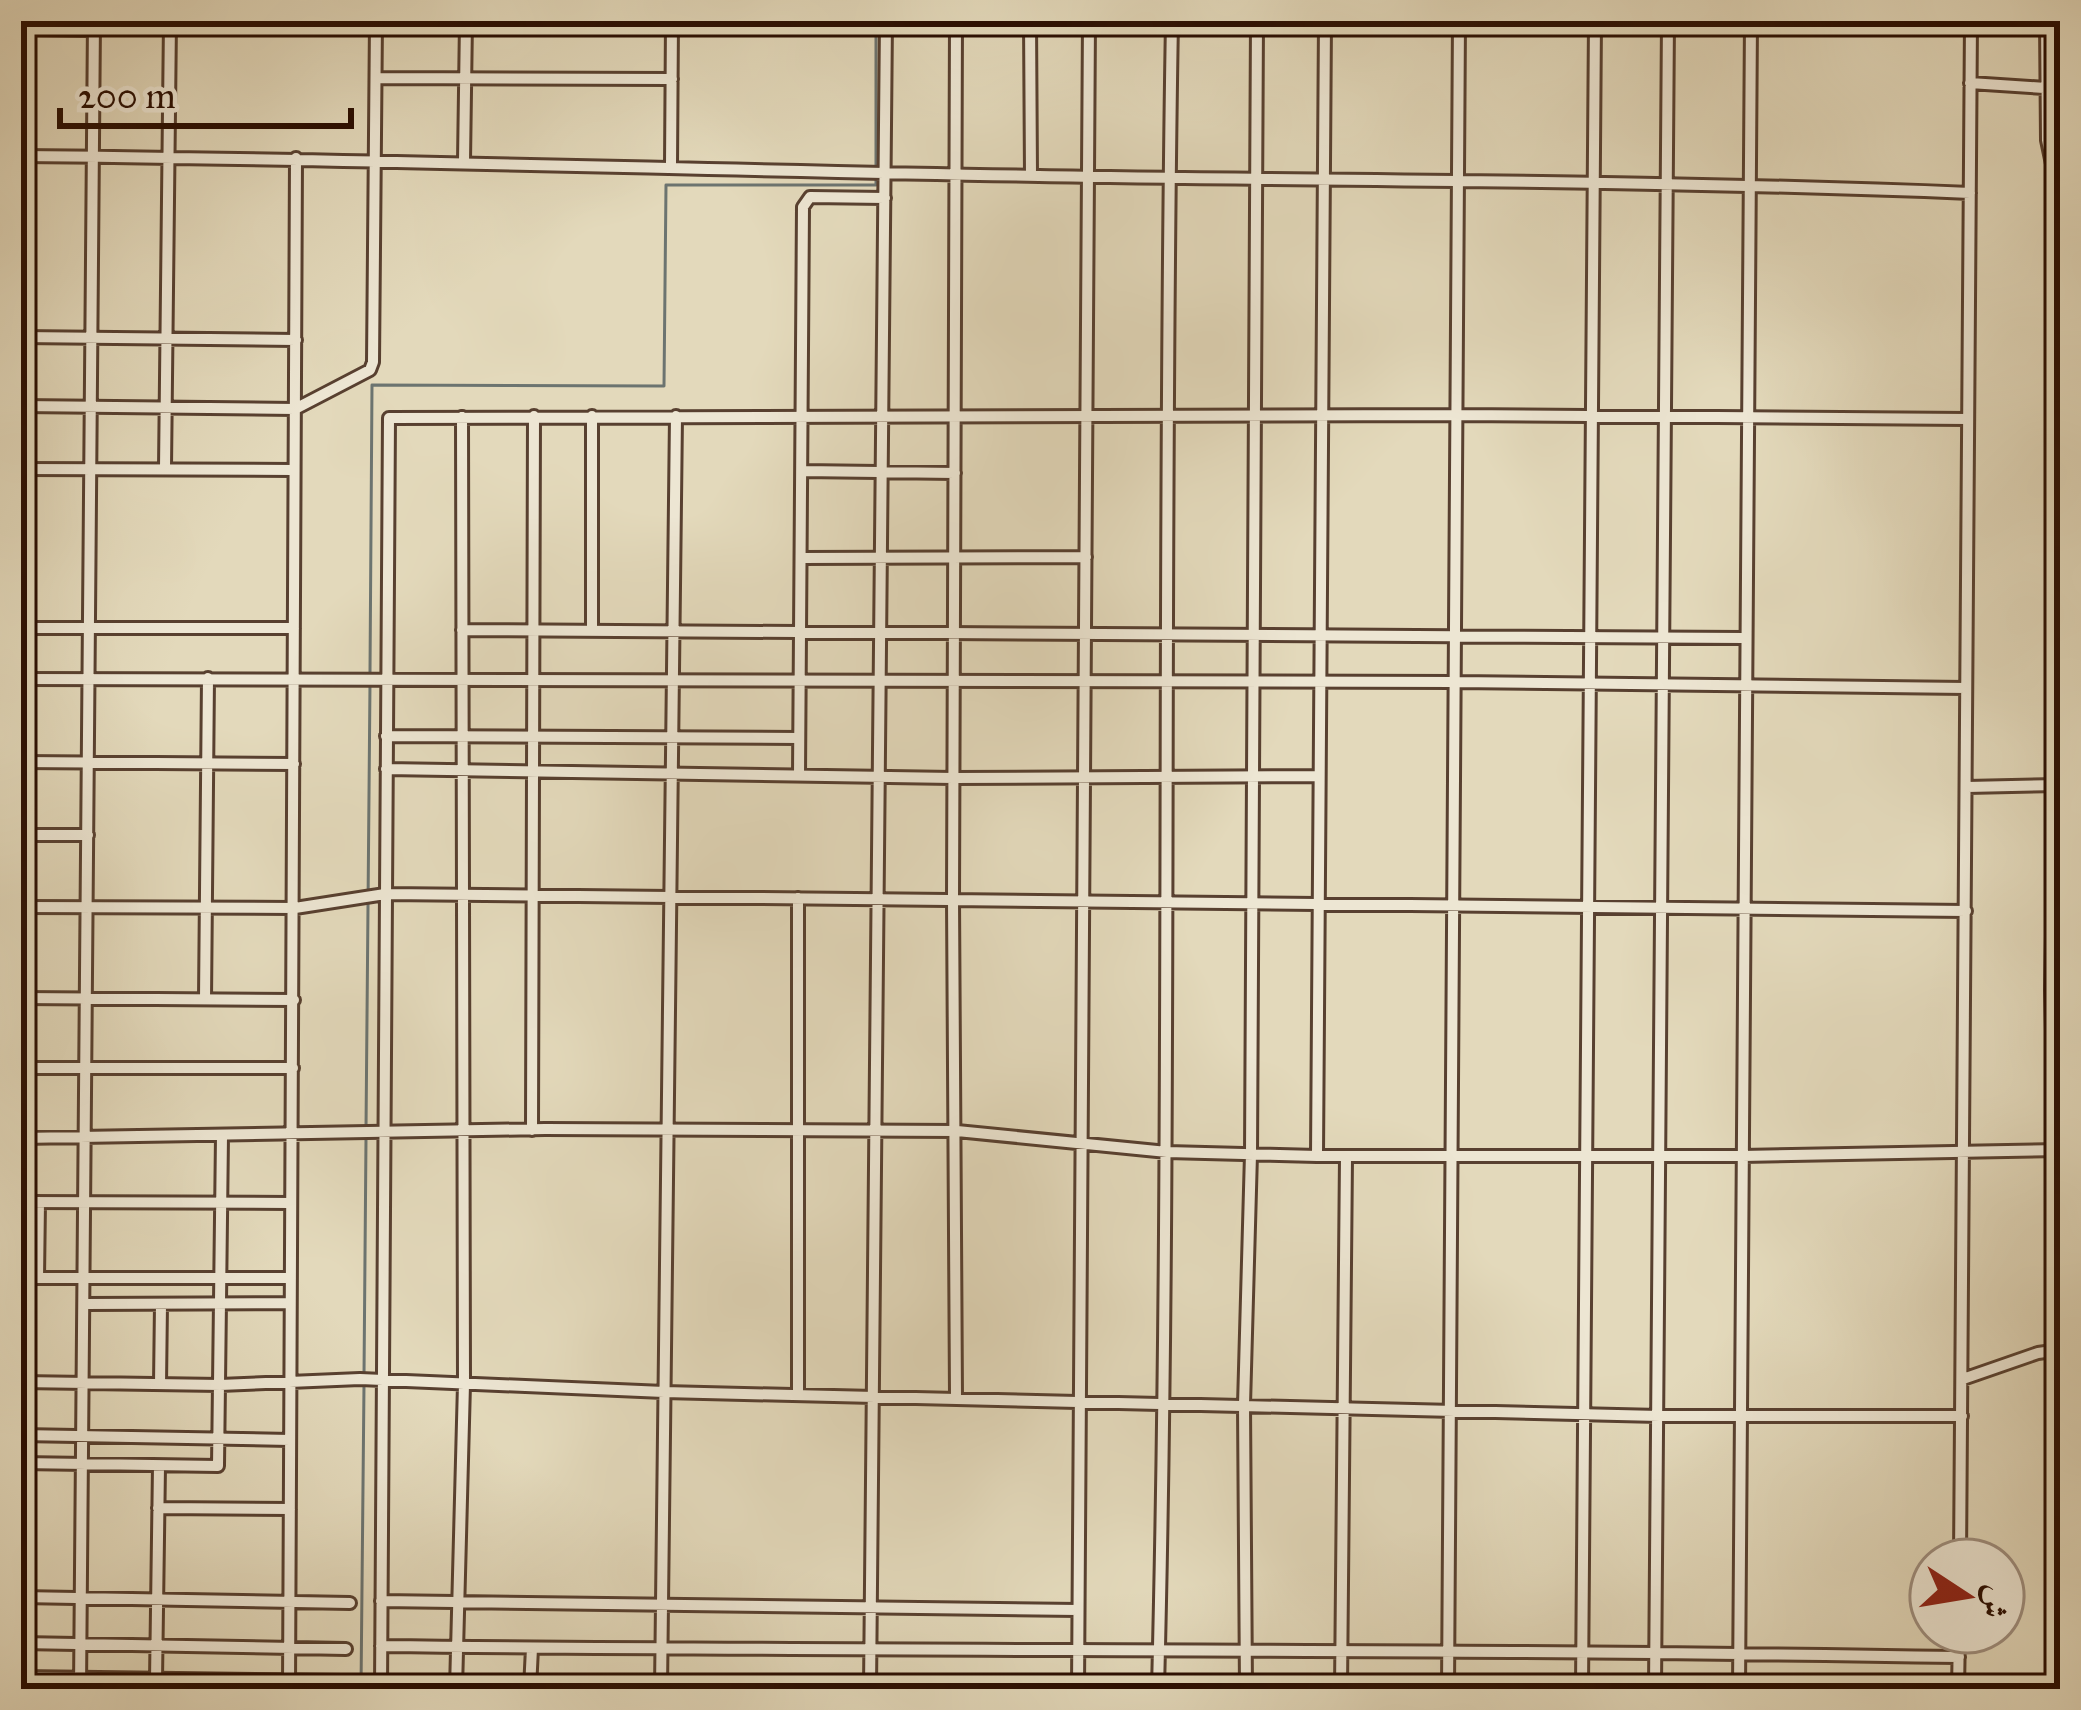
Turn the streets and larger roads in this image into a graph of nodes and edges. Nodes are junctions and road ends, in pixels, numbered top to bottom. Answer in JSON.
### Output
{"nodes":[{"id":1,"x":170,"y":21,"type":"edge"},
{"id":2,"x":376,"y":21,"type":"edge"},
{"id":3,"x":466,"y":21,"type":"edge"},
{"id":4,"x":672,"y":21,"type":"edge"},
{"id":5,"x":886,"y":21,"type":"edge"},
{"id":6,"x":956,"y":21,"type":"edge"},
{"id":7,"x":1030,"y":21,"type":"edge"},
{"id":8,"x":1089,"y":21,"type":"edge"},
{"id":9,"x":1172,"y":21,"type":"edge"},
{"id":10,"x":1257,"y":21,"type":"edge"},
{"id":11,"x":1325,"y":21,"type":"edge"},
{"id":12,"x":1460,"y":21,"type":"edge"},
{"id":13,"x":1595,"y":21,"type":"edge"},
{"id":14,"x":1668,"y":21,"type":"edge"},
{"id":15,"x":1751,"y":21,"type":"edge"},
{"id":16,"x":1971,"y":21,"type":"edge"},
{"id":17,"x":2046,"y":21,"type":"edge"},
{"id":18,"x":94,"y":25,"type":"edge"},
{"id":19,"x":21,"y":29,"type":"edge"},
{"id":20,"x":376,"y":78,"type":"junction"},
{"id":21,"x":465,"y":78,"type":"junction"},
{"id":22,"x":672,"y":79,"type":"junction"},
{"id":23,"x":1970,"y":82,"type":"junction"},
{"id":24,"x":2055,"y":88,"type":"edge"},
{"id":25,"x":21,"y":156,"type":"edge"},
{"id":26,"x":169,"y":156,"type":"junction"},
{"id":27,"x":93,"y":157,"type":"junction"},
{"id":28,"x":296,"y":158,"type":"junction"},
{"id":29,"x":375,"y":160,"type":"junction"},
{"id":30,"x":464,"y":161,"type":"junction"},
{"id":31,"x":671,"y":165,"type":"junction"},
{"id":32,"x":885,"y":170,"type":"junction"},
{"id":33,"x":956,"y":173,"type":"junction"},
{"id":34,"x":1031,"y":176,"type":"junction"},
{"id":35,"x":1087,"y":176,"type":"junction"},
{"id":36,"x":1168,"y":177,"type":"junction"},
{"id":37,"x":1254,"y":178,"type":"junction"},
{"id":38,"x":1322,"y":179,"type":"junction"},
{"id":39,"x":1458,"y":180,"type":"junction"},
{"id":40,"x":1592,"y":182,"type":"junction"},
{"id":41,"x":1665,"y":182,"type":"junction"},
{"id":42,"x":1748,"y":184,"type":"junction"},
{"id":43,"x":1970,"y":194,"type":"junction"},
{"id":44,"x":885,"y":198,"type":"junction"},
{"id":45,"x":2060,"y":202,"type":"edge"},
{"id":46,"x":21,"y":337,"type":"edge"},
{"id":47,"x":92,"y":338,"type":"junction"},
{"id":48,"x":166,"y":339,"type":"junction"},
{"id":49,"x":296,"y":340,"type":"junction"},
{"id":50,"x":21,"y":406,"type":"edge"},
{"id":51,"x":91,"y":406,"type":"junction"},
{"id":52,"x":166,"y":408,"type":"junction"},
{"id":53,"x":295,"y":409,"type":"junction"},
{"id":54,"x":534,"y":416,"type":"junction"},
{"id":55,"x":592,"y":416,"type":"junction"},
{"id":56,"x":676,"y":416,"type":"junction"},
{"id":57,"x":802,"y":416,"type":"junction"},
{"id":58,"x":883,"y":416,"type":"junction"},
{"id":59,"x":955,"y":416,"type":"junction"},
{"id":60,"x":1085,"y":416,"type":"junction"},
{"id":61,"x":1168,"y":416,"type":"junction"},
{"id":62,"x":1255,"y":416,"type":"junction"},
{"id":63,"x":1322,"y":416,"type":"junction"},
{"id":64,"x":1457,"y":416,"type":"junction"},
{"id":65,"x":1592,"y":416,"type":"junction"},
{"id":66,"x":1666,"y":416,"type":"junction"},
{"id":67,"x":462,"y":417,"type":"junction"},
{"id":68,"x":1747,"y":417,"type":"junction"},
{"id":69,"x":1967,"y":419,"type":"junction"},
{"id":70,"x":166,"y":467,"type":"junction"},
{"id":71,"x":91,"y":468,"type":"junction"},
{"id":72,"x":21,"y":469,"type":"edge"},
{"id":73,"x":294,"y":470,"type":"junction"},
{"id":74,"x":802,"y":471,"type":"junction"},
{"id":75,"x":882,"y":471,"type":"junction"},
{"id":76,"x":955,"y":473,"type":"junction"},
{"id":77,"x":2060,"y":507,"type":"edge"},
{"id":78,"x":1086,"y":557,"type":"junction"},
{"id":79,"x":801,"y":558,"type":"junction"},
{"id":80,"x":881,"y":559,"type":"junction"},
{"id":81,"x":954,"y":559,"type":"junction"},
{"id":82,"x":91,"y":627,"type":"junction"},
{"id":83,"x":21,"y":628,"type":"edge"},
{"id":84,"x":294,"y":628,"type":"junction"},
{"id":85,"x":462,"y":630,"type":"junction"},
{"id":86,"x":534,"y":630,"type":"junction"},
{"id":87,"x":592,"y":630,"type":"junction"},
{"id":88,"x":674,"y":631,"type":"junction"},
{"id":89,"x":800,"y":632,"type":"junction"},
{"id":90,"x":880,"y":634,"type":"junction"},
{"id":91,"x":954,"y":635,"type":"junction"},
{"id":92,"x":1086,"y":635,"type":"junction"},
{"id":93,"x":1167,"y":636,"type":"junction"},
{"id":94,"x":1253,"y":637,"type":"junction"},
{"id":95,"x":1319,"y":637,"type":"junction"},
{"id":96,"x":1455,"y":637,"type":"junction"},
{"id":97,"x":1590,"y":637,"type":"junction"},
{"id":98,"x":1664,"y":637,"type":"junction"},
{"id":99,"x":1744,"y":638,"type":"junction"},
{"id":100,"x":387,"y":677,"type":"junction"},
{"id":101,"x":208,"y":678,"type":"junction"},
{"id":102,"x":294,"y":678,"type":"junction"},
{"id":103,"x":21,"y":679,"type":"edge"},
{"id":104,"x":90,"y":679,"type":"junction"},
{"id":105,"x":533,"y":679,"type":"junction"},
{"id":106,"x":463,"y":680,"type":"junction"},
{"id":107,"x":880,"y":681,"type":"junction"},
{"id":108,"x":954,"y":681,"type":"junction"},
{"id":109,"x":1253,"y":681,"type":"junction"},
{"id":110,"x":1319,"y":681,"type":"junction"},
{"id":111,"x":673,"y":682,"type":"junction"},
{"id":112,"x":800,"y":682,"type":"junction"},
{"id":113,"x":1086,"y":682,"type":"junction"},
{"id":114,"x":1166,"y":682,"type":"junction"},
{"id":115,"x":1455,"y":682,"type":"junction"},
{"id":116,"x":1590,"y":684,"type":"junction"},
{"id":117,"x":1664,"y":684,"type":"junction"},
{"id":118,"x":1744,"y":686,"type":"junction"},
{"id":119,"x":1966,"y":688,"type":"junction"},
{"id":120,"x":386,"y":736,"type":"junction"},
{"id":121,"x":464,"y":737,"type":"junction"},
{"id":122,"x":533,"y":737,"type":"junction"},
{"id":123,"x":672,"y":738,"type":"junction"},
{"id":124,"x":800,"y":738,"type":"junction"},
{"id":125,"x":206,"y":761,"type":"junction"},
{"id":126,"x":21,"y":762,"type":"edge"},
{"id":127,"x":89,"y":762,"type":"junction"},
{"id":128,"x":294,"y":764,"type":"junction"},
{"id":129,"x":386,"y":769,"type":"junction"},
{"id":130,"x":464,"y":769,"type":"junction"},
{"id":131,"x":533,"y":769,"type":"junction"},
{"id":132,"x":672,"y":773,"type":"junction"},
{"id":133,"x":799,"y":775,"type":"junction"},
{"id":134,"x":1252,"y":775,"type":"junction"},
{"id":135,"x":1167,"y":776,"type":"junction"},
{"id":136,"x":1318,"y":776,"type":"junction"},
{"id":137,"x":879,"y":777,"type":"junction"},
{"id":138,"x":1085,"y":777,"type":"junction"},
{"id":139,"x":953,"y":778,"type":"junction"},
{"id":140,"x":2058,"y":785,"type":"edge"},
{"id":141,"x":1966,"y":787,"type":"junction"},
{"id":142,"x":21,"y":835,"type":"edge"},
{"id":143,"x":88,"y":835,"type":"junction"},
{"id":144,"x":385,"y":894,"type":"junction"},
{"id":145,"x":465,"y":895,"type":"junction"},
{"id":146,"x":533,"y":895,"type":"junction"},
{"id":147,"x":670,"y":897,"type":"junction"},
{"id":148,"x":798,"y":898,"type":"junction"},
{"id":149,"x":878,"y":898,"type":"junction"},
{"id":150,"x":953,"y":899,"type":"junction"},
{"id":151,"x":1084,"y":901,"type":"junction"},
{"id":152,"x":1165,"y":903,"type":"junction"},
{"id":153,"x":1252,"y":904,"type":"junction"},
{"id":154,"x":1318,"y":904,"type":"junction"},
{"id":155,"x":1454,"y":906,"type":"junction"},
{"id":156,"x":1589,"y":906,"type":"junction"},
{"id":157,"x":1662,"y":906,"type":"junction"},
{"id":158,"x":21,"y":907,"type":"edge"},
{"id":159,"x":86,"y":907,"type":"junction"},
{"id":160,"x":1742,"y":907,"type":"junction"},
{"id":161,"x":206,"y":908,"type":"junction"},
{"id":162,"x":295,"y":908,"type":"junction"},
{"id":163,"x":1966,"y":911,"type":"junction"},
{"id":164,"x":21,"y":998,"type":"edge"},
{"id":165,"x":85,"y":998,"type":"junction"},
{"id":166,"x":205,"y":999,"type":"junction"},
{"id":167,"x":294,"y":1000,"type":"junction"},
{"id":168,"x":21,"y":1067,"type":"edge"},
{"id":169,"x":86,"y":1068,"type":"junction"},
{"id":170,"x":293,"y":1068,"type":"junction"},
{"id":171,"x":2058,"y":1098,"type":"edge"},
{"id":172,"x":532,"y":1130,"type":"junction"},
{"id":173,"x":668,"y":1130,"type":"junction"},
{"id":174,"x":799,"y":1130,"type":"junction"},
{"id":175,"x":876,"y":1130,"type":"junction"},
{"id":176,"x":957,"y":1130,"type":"junction"},
{"id":177,"x":464,"y":1131,"type":"junction"},
{"id":178,"x":384,"y":1132,"type":"junction"},
{"id":179,"x":292,"y":1134,"type":"junction"},
{"id":180,"x":222,"y":1136,"type":"junction"},
{"id":181,"x":21,"y":1138,"type":"edge"},
{"id":182,"x":86,"y":1138,"type":"junction"},
{"id":183,"x":1082,"y":1144,"type":"junction"},
{"id":184,"x":2058,"y":1150,"type":"edge"},
{"id":185,"x":1167,"y":1152,"type":"junction"},
{"id":186,"x":1966,"y":1153,"type":"junction"},
{"id":187,"x":1251,"y":1154,"type":"junction"},
{"id":188,"x":1317,"y":1156,"type":"junction"},
{"id":189,"x":1346,"y":1156,"type":"junction"},
{"id":190,"x":1661,"y":1156,"type":"junction"},
{"id":191,"x":1742,"y":1156,"type":"junction"},
{"id":192,"x":1452,"y":1157,"type":"junction"},
{"id":193,"x":1587,"y":1157,"type":"junction"},
{"id":194,"x":21,"y":1202,"type":"edge"},
{"id":195,"x":39,"y":1202,"type":"junction"},
{"id":196,"x":86,"y":1203,"type":"junction"},
{"id":197,"x":221,"y":1203,"type":"junction"},
{"id":198,"x":290,"y":1203,"type":"junction"},
{"id":199,"x":21,"y":1278,"type":"edge"},
{"id":200,"x":38,"y":1278,"type":"junction"},
{"id":201,"x":85,"y":1278,"type":"junction"},
{"id":202,"x":220,"y":1278,"type":"junction"},
{"id":203,"x":290,"y":1278,"type":"junction"},
{"id":204,"x":85,"y":1304,"type":"junction"},
{"id":205,"x":161,"y":1304,"type":"junction"},
{"id":206,"x":221,"y":1304,"type":"junction"},
{"id":207,"x":290,"y":1304,"type":"junction"},
{"id":208,"x":2060,"y":1351,"type":"edge"},
{"id":209,"x":1963,"y":1379,"type":"junction"},
{"id":210,"x":383,"y":1381,"type":"junction"},
{"id":211,"x":21,"y":1382,"type":"edge"},
{"id":212,"x":83,"y":1383,"type":"junction"},
{"id":213,"x":290,"y":1383,"type":"junction"},
{"id":214,"x":160,"y":1384,"type":"junction"},
{"id":215,"x":464,"y":1384,"type":"junction"},
{"id":216,"x":220,"y":1385,"type":"junction"},
{"id":217,"x":664,"y":1392,"type":"junction"},
{"id":218,"x":798,"y":1394,"type":"junction"},
{"id":219,"x":873,"y":1395,"type":"junction"},
{"id":220,"x":956,"y":1396,"type":"junction"},
{"id":221,"x":1078,"y":1400,"type":"junction"},
{"id":222,"x":1162,"y":1402,"type":"junction"},
{"id":223,"x":1244,"y":1405,"type":"junction"},
{"id":224,"x":1343,"y":1407,"type":"junction"},
{"id":225,"x":1450,"y":1411,"type":"junction"},
{"id":226,"x":1584,"y":1414,"type":"junction"},
{"id":227,"x":1658,"y":1416,"type":"junction"},
{"id":228,"x":1739,"y":1416,"type":"junction"},
{"id":229,"x":1962,"y":1416,"type":"junction"},
{"id":230,"x":21,"y":1435,"type":"edge"},
{"id":231,"x":82,"y":1436,"type":"junction"},
{"id":232,"x":219,"y":1439,"type":"junction"},
{"id":233,"x":290,"y":1440,"type":"junction"},
{"id":234,"x":21,"y":1462,"type":"edge"},
{"id":235,"x":82,"y":1464,"type":"junction"},
{"id":236,"x":159,"y":1466,"type":"junction"},
{"id":237,"x":158,"y":1508,"type":"junction"},
{"id":238,"x":290,"y":1509,"type":"junction"},
{"id":239,"x":1960,"y":1536,"type":"edge"},
{"id":240,"x":21,"y":1597,"type":"edge"},
{"id":241,"x":81,"y":1598,"type":"junction"},
{"id":242,"x":157,"y":1600,"type":"junction"},
{"id":243,"x":381,"y":1601,"type":"junction"},
{"id":244,"x":290,"y":1602,"type":"junction"},
{"id":245,"x":457,"y":1602,"type":"junction"},
{"id":246,"x":350,"y":1603,"type":"dead end"},
{"id":247,"x":662,"y":1605,"type":"junction"},
{"id":248,"x":871,"y":1607,"type":"junction"},
{"id":249,"x":1078,"y":1610,"type":"junction"},
{"id":250,"x":21,"y":1643,"type":"edge"},
{"id":251,"x":80,"y":1644,"type":"junction"},
{"id":252,"x":157,"y":1645,"type":"junction"},
{"id":253,"x":381,"y":1646,"type":"junction"},
{"id":254,"x":456,"y":1647,"type":"junction"},
{"id":255,"x":290,"y":1648,"type":"junction"},
{"id":256,"x":346,"y":1648,"type":"dead end"},
{"id":257,"x":532,"y":1648,"type":"junction"},
{"id":258,"x":662,"y":1650,"type":"junction"},
{"id":259,"x":1078,"y":1650,"type":"junction"},
{"id":260,"x":1342,"y":1650,"type":"junction"},
{"id":261,"x":1159,"y":1651,"type":"junction"},
{"id":262,"x":1246,"y":1651,"type":"junction"},
{"id":263,"x":1448,"y":1651,"type":"junction"},
{"id":264,"x":1582,"y":1651,"type":"junction"},
{"id":265,"x":871,"y":1652,"type":"junction"},
{"id":266,"x":1655,"y":1652,"type":"junction"},
{"id":267,"x":1740,"y":1652,"type":"junction"},
{"id":268,"x":1959,"y":1657,"type":"joint"},
{"id":269,"x":21,"y":1677,"type":"edge"},
{"id":270,"x":156,"y":1680,"type":"junction"},
{"id":271,"x":342,"y":1681,"type":"dead end"},
{"id":272,"x":80,"y":1683,"type":"edge"},
{"id":273,"x":196,"y":1684,"type":"edge"},
{"id":274,"x":289,"y":1684,"type":"edge"},
{"id":275,"x":381,"y":1689,"type":"edge"},
{"id":276,"x":456,"y":1689,"type":"edge"},
{"id":277,"x":530,"y":1689,"type":"edge"},
{"id":278,"x":662,"y":1689,"type":"edge"},
{"id":279,"x":870,"y":1689,"type":"edge"},
{"id":280,"x":1078,"y":1689,"type":"edge"},
{"id":281,"x":1158,"y":1689,"type":"edge"},
{"id":282,"x":1246,"y":1689,"type":"edge"},
{"id":283,"x":1341,"y":1689,"type":"edge"},
{"id":284,"x":1448,"y":1689,"type":"edge"},
{"id":285,"x":1582,"y":1689,"type":"edge"},
{"id":286,"x":1655,"y":1689,"type":"edge"},
{"id":287,"x":1739,"y":1689,"type":"edge"},
{"id":288,"x":1958,"y":1689,"type":"edge"}],
"edges":[{"from":1,"to":26,"type":"street"},
{"from":2,"to":20,"type":"street"},
{"from":3,"to":21,"type":"street"},
{"from":4,"to":22,"type":"street"},
{"from":5,"to":32,"type":"street"},
{"from":6,"to":33,"type":"street"},
{"from":7,"to":34,"type":"street"},
{"from":8,"to":35,"type":"street"},
{"from":9,"to":36,"type":"street"},
{"from":10,"to":37,"type":"street"},
{"from":11,"to":38,"type":"street"},
{"from":12,"to":39,"type":"street"},
{"from":13,"to":40,"type":"street"},
{"from":14,"to":41,"type":"street"},
{"from":15,"to":42,"type":"street"},
{"from":16,"to":23,"type":"street"},
{"from":17,"to":24,"type":"street"},
{"from":18,"to":19,"type":"street"},
{"from":18,"to":27,"type":"street"},
{"from":20,"to":21,"type":"street"},
{"from":20,"to":29,"type":"street"},
{"from":21,"to":22,"type":"street"},
{"from":21,"to":30,"type":"street"},
{"from":22,"to":31,"type":"street"},
{"from":23,"to":24,"type":"street"},
{"from":23,"to":43,"type":"street"},
{"from":24,"to":45,"type":"street"},
{"from":25,"to":27,"type":"street"},
{"from":26,"to":27,"type":"street"},
{"from":26,"to":28,"type":"street"},
{"from":26,"to":48,"type":"street"},
{"from":27,"to":47,"type":"street"},
{"from":28,"to":29,"type":"street"},
{"from":28,"to":49,"type":"street"},
{"from":29,"to":30,"type":"street"},
{"from":29,"to":53,"type":"street"},
{"from":30,"to":31,"type":"street"},
{"from":31,"to":32,"type":"street"},
{"from":32,"to":33,"type":"street"},
{"from":32,"to":44,"type":"street"},
{"from":33,"to":34,"type":"street"},
{"from":33,"to":59,"type":"street"},
{"from":34,"to":35,"type":"street"},
{"from":35,"to":36,"type":"street"},
{"from":35,"to":60,"type":"street"},
{"from":36,"to":37,"type":"street"},
{"from":36,"to":61,"type":"street"},
{"from":37,"to":38,"type":"street"},
{"from":37,"to":62,"type":"street"},
{"from":38,"to":39,"type":"street"},
{"from":38,"to":63,"type":"street"},
{"from":39,"to":40,"type":"street"},
{"from":39,"to":64,"type":"street"},
{"from":40,"to":41,"type":"street"},
{"from":40,"to":65,"type":"street"},
{"from":41,"to":42,"type":"street"},
{"from":41,"to":66,"type":"street"},
{"from":42,"to":43,"type":"street"},
{"from":42,"to":68,"type":"street"},
{"from":43,"to":69,"type":"street"},
{"from":44,"to":57,"type":"street"},
{"from":44,"to":58,"type":"street"},
{"from":46,"to":47,"type":"street"},
{"from":47,"to":48,"type":"street"},
{"from":47,"to":51,"type":"street"},
{"from":48,"to":49,"type":"street"},
{"from":48,"to":52,"type":"street"},
{"from":49,"to":53,"type":"street"},
{"from":50,"to":51,"type":"street"},
{"from":51,"to":52,"type":"street"},
{"from":51,"to":71,"type":"street"},
{"from":52,"to":53,"type":"street"},
{"from":52,"to":70,"type":"street"},
{"from":53,"to":73,"type":"street"},
{"from":54,"to":55,"type":"street"},
{"from":54,"to":67,"type":"street"},
{"from":54,"to":86,"type":"street"},
{"from":55,"to":56,"type":"street"},
{"from":55,"to":87,"type":"street"},
{"from":56,"to":57,"type":"street"},
{"from":56,"to":88,"type":"street"},
{"from":57,"to":58,"type":"street"},
{"from":57,"to":74,"type":"street"},
{"from":58,"to":59,"type":"street"},
{"from":58,"to":75,"type":"street"},
{"from":59,"to":60,"type":"street"},
{"from":59,"to":76,"type":"street"},
{"from":60,"to":61,"type":"street"},
{"from":60,"to":78,"type":"street"},
{"from":61,"to":62,"type":"street"},
{"from":61,"to":93,"type":"street"},
{"from":62,"to":63,"type":"street"},
{"from":62,"to":94,"type":"street"},
{"from":63,"to":64,"type":"street"},
{"from":63,"to":95,"type":"street"},
{"from":64,"to":65,"type":"street"},
{"from":64,"to":96,"type":"street"},
{"from":65,"to":66,"type":"street"},
{"from":65,"to":97,"type":"street"},
{"from":66,"to":68,"type":"street"},
{"from":66,"to":98,"type":"street"},
{"from":67,"to":85,"type":"street"},
{"from":67,"to":100,"type":"street"},
{"from":68,"to":69,"type":"street"},
{"from":68,"to":99,"type":"street"},
{"from":69,"to":119,"type":"street"},
{"from":70,"to":71,"type":"street"},
{"from":70,"to":73,"type":"street"},
{"from":71,"to":72,"type":"street"},
{"from":71,"to":82,"type":"street"},
{"from":73,"to":84,"type":"street"},
{"from":74,"to":75,"type":"street"},
{"from":74,"to":79,"type":"street"},
{"from":75,"to":76,"type":"street"},
{"from":75,"to":80,"type":"street"},
{"from":76,"to":81,"type":"street"},
{"from":77,"to":140,"type":"street"},
{"from":78,"to":81,"type":"street"},
{"from":78,"to":92,"type":"street"},
{"from":79,"to":80,"type":"street"},
{"from":79,"to":89,"type":"street"},
{"from":80,"to":81,"type":"street"},
{"from":80,"to":90,"type":"street"},
{"from":81,"to":91,"type":"street"},
{"from":82,"to":83,"type":"street"},
{"from":82,"to":84,"type":"street"},
{"from":82,"to":104,"type":"street"},
{"from":84,"to":102,"type":"street"},
{"from":85,"to":86,"type":"street"},
{"from":85,"to":106,"type":"street"},
{"from":86,"to":87,"type":"street"},
{"from":86,"to":105,"type":"street"},
{"from":87,"to":88,"type":"street"},
{"from":88,"to":89,"type":"street"},
{"from":88,"to":111,"type":"street"},
{"from":89,"to":90,"type":"street"},
{"from":89,"to":112,"type":"street"},
{"from":90,"to":91,"type":"street"},
{"from":90,"to":107,"type":"street"},
{"from":91,"to":92,"type":"street"},
{"from":91,"to":108,"type":"street"},
{"from":92,"to":93,"type":"street"},
{"from":92,"to":113,"type":"street"},
{"from":93,"to":94,"type":"street"},
{"from":93,"to":114,"type":"street"},
{"from":94,"to":95,"type":"street"},
{"from":94,"to":109,"type":"street"},
{"from":95,"to":96,"type":"street"},
{"from":95,"to":110,"type":"street"},
{"from":96,"to":97,"type":"street"},
{"from":96,"to":115,"type":"street"},
{"from":97,"to":98,"type":"street"},
{"from":97,"to":116,"type":"street"},
{"from":98,"to":99,"type":"street"},
{"from":98,"to":117,"type":"street"},
{"from":99,"to":118,"type":"street"},
{"from":100,"to":102,"type":"street"},
{"from":100,"to":106,"type":"street"},
{"from":100,"to":120,"type":"street"},
{"from":101,"to":102,"type":"street"},
{"from":101,"to":104,"type":"street"},
{"from":101,"to":125,"type":"street"},
{"from":102,"to":128,"type":"street"},
{"from":103,"to":104,"type":"street"},
{"from":104,"to":127,"type":"street"},
{"from":105,"to":106,"type":"street"},
{"from":105,"to":111,"type":"street"},
{"from":105,"to":122,"type":"street"},
{"from":106,"to":121,"type":"street"},
{"from":107,"to":108,"type":"street"},
{"from":107,"to":112,"type":"street"},
{"from":107,"to":137,"type":"street"},
{"from":108,"to":113,"type":"street"},
{"from":108,"to":139,"type":"street"},
{"from":109,"to":110,"type":"street"},
{"from":109,"to":114,"type":"street"},
{"from":109,"to":134,"type":"street"},
{"from":110,"to":115,"type":"street"},
{"from":110,"to":136,"type":"street"},
{"from":111,"to":112,"type":"street"},
{"from":111,"to":123,"type":"street"},
{"from":112,"to":124,"type":"street"},
{"from":113,"to":114,"type":"street"},
{"from":113,"to":138,"type":"street"},
{"from":114,"to":135,"type":"street"},
{"from":115,"to":116,"type":"street"},
{"from":115,"to":155,"type":"street"},
{"from":116,"to":117,"type":"street"},
{"from":116,"to":156,"type":"street"},
{"from":117,"to":118,"type":"street"},
{"from":117,"to":157,"type":"street"},
{"from":118,"to":119,"type":"street"},
{"from":118,"to":160,"type":"street"},
{"from":119,"to":141,"type":"street"},
{"from":120,"to":121,"type":"street"},
{"from":120,"to":129,"type":"street"},
{"from":121,"to":122,"type":"street"},
{"from":121,"to":130,"type":"street"},
{"from":122,"to":123,"type":"street"},
{"from":122,"to":131,"type":"street"},
{"from":123,"to":124,"type":"street"},
{"from":123,"to":132,"type":"street"},
{"from":124,"to":133,"type":"street"},
{"from":125,"to":127,"type":"street"},
{"from":125,"to":128,"type":"street"},
{"from":125,"to":161,"type":"street"},
{"from":126,"to":127,"type":"street"},
{"from":127,"to":143,"type":"street"},
{"from":128,"to":162,"type":"street"},
{"from":129,"to":130,"type":"street"},
{"from":129,"to":144,"type":"street"},
{"from":130,"to":131,"type":"street"},
{"from":130,"to":145,"type":"street"},
{"from":131,"to":132,"type":"street"},
{"from":131,"to":146,"type":"street"},
{"from":132,"to":133,"type":"street"},
{"from":132,"to":147,"type":"street"},
{"from":133,"to":137,"type":"street"},
{"from":134,"to":135,"type":"street"},
{"from":134,"to":136,"type":"street"},
{"from":134,"to":153,"type":"street"},
{"from":135,"to":138,"type":"street"},
{"from":135,"to":152,"type":"street"},
{"from":136,"to":154,"type":"street"},
{"from":137,"to":139,"type":"street"},
{"from":137,"to":149,"type":"street"},
{"from":138,"to":139,"type":"street"},
{"from":138,"to":151,"type":"street"},
{"from":139,"to":150,"type":"street"},
{"from":140,"to":141,"type":"street"},
{"from":140,"to":171,"type":"street"},
{"from":141,"to":163,"type":"street"},
{"from":142,"to":143,"type":"street"},
{"from":143,"to":159,"type":"street"},
{"from":144,"to":145,"type":"street"},
{"from":144,"to":162,"type":"street"},
{"from":144,"to":178,"type":"street"},
{"from":145,"to":146,"type":"street"},
{"from":145,"to":177,"type":"street"},
{"from":146,"to":147,"type":"street"},
{"from":146,"to":172,"type":"street"},
{"from":147,"to":148,"type":"street"},
{"from":147,"to":173,"type":"street"},
{"from":148,"to":149,"type":"street"},
{"from":148,"to":174,"type":"street"},
{"from":149,"to":150,"type":"street"},
{"from":149,"to":175,"type":"street"},
{"from":150,"to":151,"type":"street"},
{"from":150,"to":176,"type":"street"},
{"from":151,"to":152,"type":"street"},
{"from":151,"to":183,"type":"street"},
{"from":152,"to":153,"type":"street"},
{"from":152,"to":185,"type":"street"},
{"from":153,"to":154,"type":"street"},
{"from":153,"to":187,"type":"street"},
{"from":154,"to":155,"type":"street"},
{"from":154,"to":188,"type":"street"},
{"from":155,"to":156,"type":"street"},
{"from":155,"to":192,"type":"street"},
{"from":156,"to":157,"type":"street"},
{"from":156,"to":193,"type":"street"},
{"from":157,"to":160,"type":"street"},
{"from":157,"to":190,"type":"street"},
{"from":158,"to":159,"type":"street"},
{"from":159,"to":161,"type":"street"},
{"from":159,"to":165,"type":"street"},
{"from":160,"to":163,"type":"street"},
{"from":160,"to":191,"type":"street"},
{"from":161,"to":162,"type":"street"},
{"from":161,"to":166,"type":"street"},
{"from":162,"to":167,"type":"street"},
{"from":163,"to":186,"type":"street"},
{"from":164,"to":165,"type":"street"},
{"from":165,"to":166,"type":"street"},
{"from":165,"to":169,"type":"street"},
{"from":166,"to":167,"type":"street"},
{"from":167,"to":170,"type":"street"},
{"from":168,"to":169,"type":"street"},
{"from":169,"to":170,"type":"street"},
{"from":169,"to":182,"type":"street"},
{"from":170,"to":179,"type":"street"},
{"from":171,"to":184,"type":"street"},
{"from":172,"to":173,"type":"street"},
{"from":172,"to":177,"type":"street"},
{"from":173,"to":174,"type":"street"},
{"from":173,"to":217,"type":"street"},
{"from":174,"to":175,"type":"street"},
{"from":174,"to":218,"type":"street"},
{"from":175,"to":176,"type":"street"},
{"from":175,"to":219,"type":"street"},
{"from":176,"to":183,"type":"street"},
{"from":176,"to":220,"type":"street"},
{"from":177,"to":178,"type":"street"},
{"from":177,"to":215,"type":"street"},
{"from":178,"to":179,"type":"street"},
{"from":178,"to":210,"type":"street"},
{"from":179,"to":180,"type":"street"},
{"from":179,"to":198,"type":"street"},
{"from":180,"to":182,"type":"street"},
{"from":180,"to":197,"type":"street"},
{"from":181,"to":182,"type":"street"},
{"from":182,"to":196,"type":"street"},
{"from":183,"to":185,"type":"street"},
{"from":183,"to":221,"type":"street"},
{"from":184,"to":186,"type":"street"},
{"from":185,"to":187,"type":"street"},
{"from":185,"to":222,"type":"street"},
{"from":186,"to":191,"type":"street"},
{"from":186,"to":209,"type":"street"},
{"from":187,"to":188,"type":"street"},
{"from":187,"to":223,"type":"street"},
{"from":188,"to":189,"type":"street"},
{"from":189,"to":192,"type":"street"},
{"from":189,"to":224,"type":"street"},
{"from":190,"to":191,"type":"street"},
{"from":190,"to":193,"type":"street"},
{"from":190,"to":227,"type":"street"},
{"from":191,"to":228,"type":"street"},
{"from":192,"to":193,"type":"street"},
{"from":192,"to":225,"type":"street"},
{"from":193,"to":226,"type":"street"},
{"from":194,"to":195,"type":"street"},
{"from":195,"to":196,"type":"street"},
{"from":195,"to":200,"type":"street"},
{"from":196,"to":197,"type":"street"},
{"from":196,"to":201,"type":"street"},
{"from":197,"to":198,"type":"street"},
{"from":197,"to":202,"type":"street"},
{"from":198,"to":203,"type":"street"},
{"from":199,"to":200,"type":"street"},
{"from":200,"to":201,"type":"street"},
{"from":201,"to":202,"type":"street"},
{"from":201,"to":204,"type":"street"},
{"from":202,"to":203,"type":"street"},
{"from":202,"to":206,"type":"street"},
{"from":203,"to":207,"type":"street"},
{"from":204,"to":205,"type":"street"},
{"from":204,"to":212,"type":"street"},
{"from":205,"to":206,"type":"street"},
{"from":205,"to":214,"type":"street"},
{"from":206,"to":207,"type":"street"},
{"from":206,"to":216,"type":"street"},
{"from":207,"to":213,"type":"street"},
{"from":208,"to":209,"type":"street"},
{"from":209,"to":229,"type":"street"},
{"from":210,"to":213,"type":"street"},
{"from":210,"to":215,"type":"street"},
{"from":210,"to":243,"type":"street"},
{"from":211,"to":212,"type":"street"},
{"from":212,"to":214,"type":"street"},
{"from":212,"to":231,"type":"street"},
{"from":213,"to":216,"type":"street"},
{"from":213,"to":233,"type":"street"},
{"from":214,"to":216,"type":"street"},
{"from":215,"to":217,"type":"street"},
{"from":215,"to":245,"type":"street"},
{"from":216,"to":232,"type":"street"},
{"from":217,"to":218,"type":"street"},
{"from":217,"to":247,"type":"street"},
{"from":218,"to":219,"type":"street"},
{"from":219,"to":220,"type":"street"},
{"from":219,"to":248,"type":"street"},
{"from":220,"to":221,"type":"street"},
{"from":221,"to":222,"type":"street"},
{"from":221,"to":249,"type":"street"},
{"from":222,"to":223,"type":"street"},
{"from":222,"to":261,"type":"street"},
{"from":223,"to":224,"type":"street"},
{"from":223,"to":262,"type":"street"},
{"from":224,"to":225,"type":"street"},
{"from":224,"to":260,"type":"street"},
{"from":225,"to":226,"type":"street"},
{"from":225,"to":263,"type":"street"},
{"from":226,"to":227,"type":"street"},
{"from":226,"to":264,"type":"street"},
{"from":227,"to":228,"type":"street"},
{"from":227,"to":266,"type":"street"},
{"from":228,"to":229,"type":"street"},
{"from":228,"to":267,"type":"street"},
{"from":229,"to":239,"type":"street"},
{"from":230,"to":231,"type":"street"},
{"from":231,"to":232,"type":"street"},
{"from":231,"to":235,"type":"street"},
{"from":232,"to":233,"type":"street"},
{"from":232,"to":236,"type":"street"},
{"from":233,"to":238,"type":"street"},
{"from":234,"to":235,"type":"street"},
{"from":235,"to":236,"type":"street"},
{"from":235,"to":241,"type":"street"},
{"from":236,"to":237,"type":"street"},
{"from":237,"to":238,"type":"street"},
{"from":237,"to":242,"type":"street"},
{"from":238,"to":244,"type":"street"},
{"from":240,"to":241,"type":"street"},
{"from":241,"to":242,"type":"street"},
{"from":241,"to":251,"type":"street"},
{"from":242,"to":244,"type":"street"},
{"from":242,"to":252,"type":"street"},
{"from":243,"to":245,"type":"street"},
{"from":243,"to":253,"type":"street"},
{"from":244,"to":246,"type":"street"},
{"from":244,"to":255,"type":"street"},
{"from":245,"to":247,"type":"street"},
{"from":245,"to":254,"type":"street"},
{"from":247,"to":248,"type":"street"},
{"from":247,"to":258,"type":"street"},
{"from":248,"to":249,"type":"street"},
{"from":248,"to":265,"type":"street"},
{"from":249,"to":259,"type":"street"},
{"from":250,"to":251,"type":"street"},
{"from":251,"to":252,"type":"street"},
{"from":251,"to":272,"type":"street"},
{"from":252,"to":255,"type":"street"},
{"from":252,"to":270,"type":"street"},
{"from":253,"to":254,"type":"street"},
{"from":253,"to":275,"type":"street"},
{"from":254,"to":257,"type":"street"},
{"from":254,"to":276,"type":"street"},
{"from":255,"to":256,"type":"street"},
{"from":255,"to":274,"type":"street"},
{"from":257,"to":258,"type":"street"},
{"from":257,"to":277,"type":"street"},
{"from":258,"to":265,"type":"street"},
{"from":258,"to":278,"type":"street"},
{"from":259,"to":261,"type":"street"},
{"from":259,"to":265,"type":"street"},
{"from":259,"to":280,"type":"street"},
{"from":260,"to":262,"type":"street"},
{"from":260,"to":263,"type":"street"},
{"from":260,"to":283,"type":"street"},
{"from":261,"to":262,"type":"street"},
{"from":261,"to":281,"type":"street"},
{"from":262,"to":282,"type":"street"},
{"from":263,"to":264,"type":"street"},
{"from":263,"to":284,"type":"street"},
{"from":264,"to":266,"type":"street"},
{"from":264,"to":285,"type":"street"},
{"from":265,"to":279,"type":"street"},
{"from":266,"to":267,"type":"street"},
{"from":266,"to":286,"type":"street"},
{"from":267,"to":268,"type":"street"},
{"from":267,"to":287,"type":"street"},
{"from":268,"to":288,"type":"street"},
{"from":269,"to":272,"type":"street"},
{"from":270,"to":272,"type":"street"},
{"from":270,"to":273,"type":"street"},
{"from":271,"to":274,"type":"street"},
{"from":273,"to":274,"type":"street"}]}
